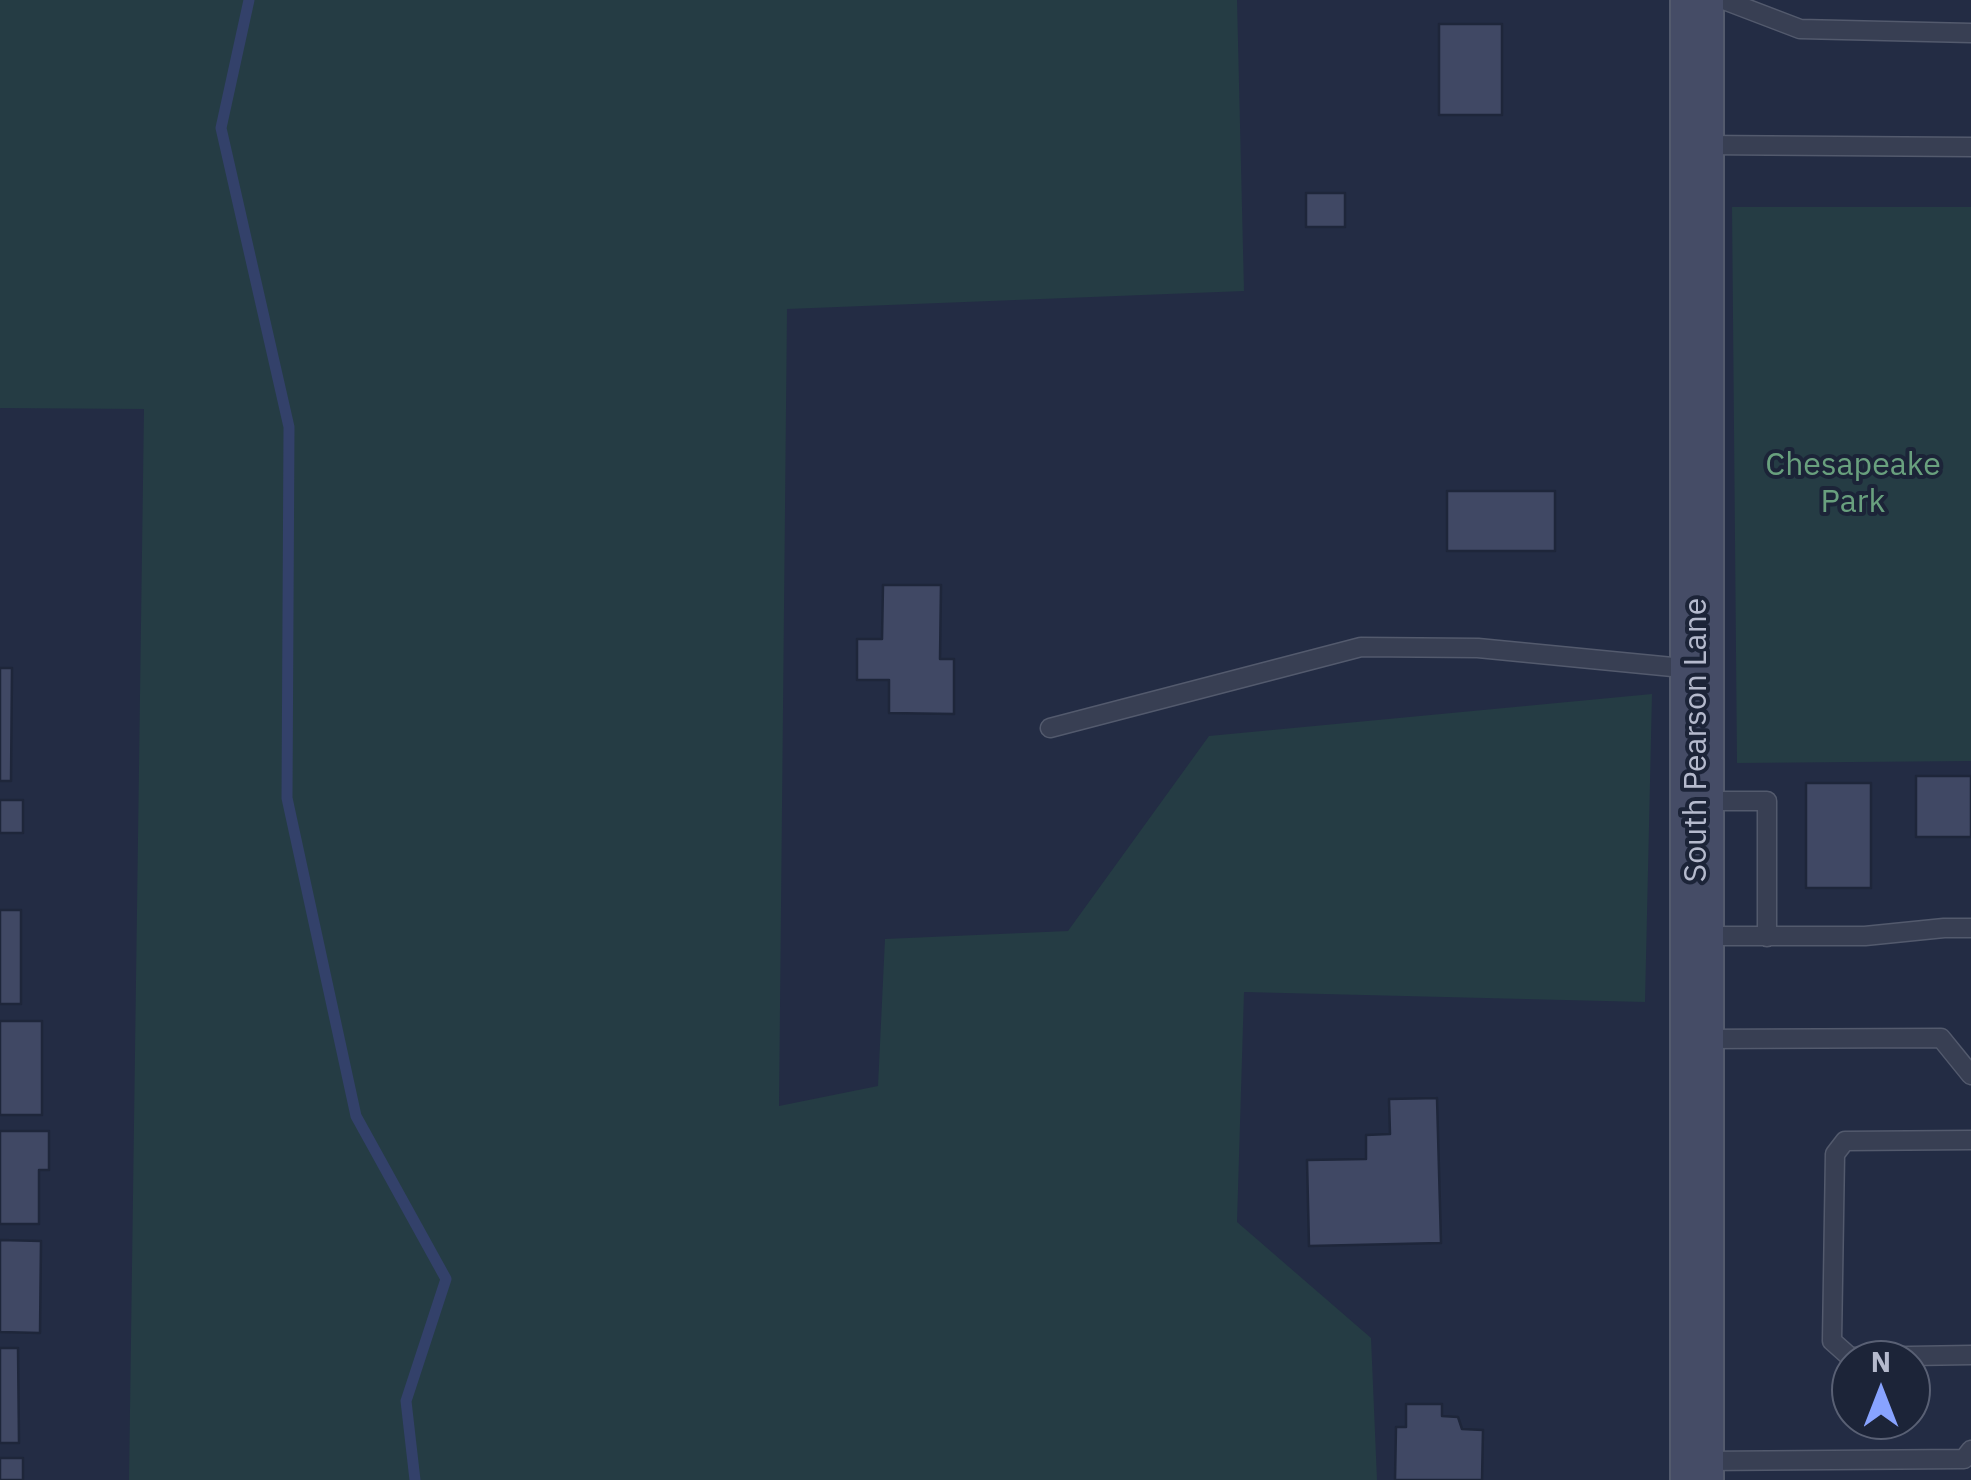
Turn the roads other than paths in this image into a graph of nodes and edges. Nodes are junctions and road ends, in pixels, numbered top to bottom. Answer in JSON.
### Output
{"nodes":[{"id":1,"x":1696,"y":0,"type":"edge"},
{"id":2,"x":1724,"y":0,"type":"edge"},
{"id":3,"x":1971,"y":33,"type":"edge"},
{"id":4,"x":1696,"y":145,"type":"junction"},
{"id":5,"x":1971,"y":147,"type":"edge"},
{"id":6,"x":1696,"y":670,"type":"junction"},
{"id":7,"x":1050,"y":728,"type":"dead end"},
{"id":8,"x":1696,"y":800,"type":"junction"},
{"id":9,"x":1971,"y":928,"type":"edge"},
{"id":10,"x":1696,"y":936,"type":"junction"},
{"id":11,"x":1767,"y":937,"type":"junction"},
{"id":12,"x":1696,"y":1040,"type":"junction"},
{"id":13,"x":1971,"y":1075,"type":"edge"},
{"id":14,"x":1971,"y":1140,"type":"edge"},
{"id":15,"x":1971,"y":1355,"type":"edge"},
{"id":16,"x":1971,"y":1450,"type":"edge"},
{"id":17,"x":1696,"y":1470,"type":"edge"}],
"edges":[{"from":1,"to":4,"type":"street","name":"South Pearson Lane"},
{"from":2,"to":3,"type":"lane"},
{"from":4,"to":5,"type":"lane"},
{"from":4,"to":6,"type":"street","name":"South Pearson Lane"},
{"from":6,"to":7,"type":"lane"},
{"from":6,"to":8,"type":"street","name":"South Pearson Lane"},
{"from":8,"to":10,"type":"street","name":"South Pearson Lane"},
{"from":8,"to":11,"type":"lane"},
{"from":9,"to":11,"type":"lane"},
{"from":10,"to":11,"type":"lane"},
{"from":10,"to":12,"type":"street","name":"South Pearson Lane"},
{"from":12,"to":13,"type":"lane"},
{"from":12,"to":17,"type":"street","name":"South Pearson Lane"},
{"from":14,"to":15,"type":"lane"},
{"from":16,"to":17,"type":"lane"}]}
